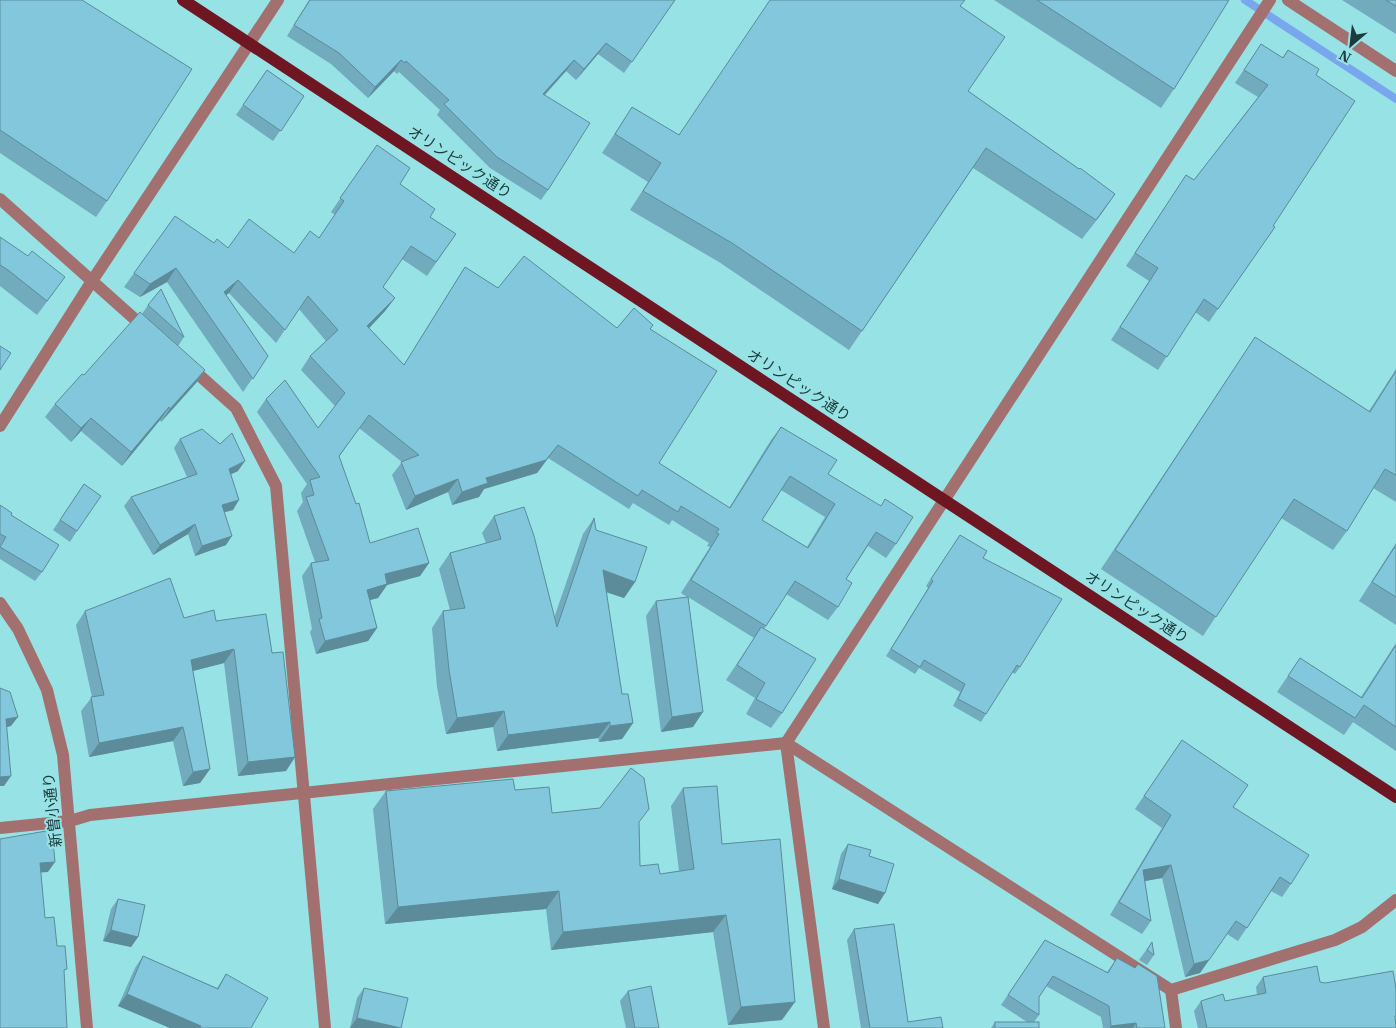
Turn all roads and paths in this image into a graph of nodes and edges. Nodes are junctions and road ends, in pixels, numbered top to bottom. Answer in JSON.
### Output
{"nodes":[{"id":1,"x":183,"y":0,"type":"edge"},
{"id":2,"x":278,"y":0,"type":"edge"},
{"id":3,"x":1270,"y":0,"type":"edge"},
{"id":4,"x":1288,"y":0,"type":"edge"},
{"id":5,"x":249,"y":43,"type":"junction"},
{"id":6,"x":1396,"y":71,"type":"edge"},
{"id":7,"x":0,"y":198,"type":"edge"},
{"id":8,"x":92,"y":281,"type":"junction"},
{"id":9,"x":157,"y":338,"type":"edge"},
{"id":10,"x":178,"y":357,"type":"edge"},
{"id":11,"x":0,"y":426,"type":"edge"},
{"id":12,"x":943,"y":499,"type":"junction"},
{"id":13,"x":0,"y":603,"type":"edge"},
{"id":14,"x":786,"y":743,"type":"junction"},
{"id":15,"x":305,"y":791,"type":"junction"},
{"id":16,"x":1396,"y":797,"type":"edge"},
{"id":17,"x":70,"y":821,"type":"junction"},
{"id":18,"x":0,"y":828,"type":"edge"},
{"id":19,"x":1396,"y":900,"type":"edge"},
{"id":20,"x":1171,"y":990,"type":"junction"},
{"id":21,"x":87,"y":1028,"type":"edge"},
{"id":22,"x":325,"y":1028,"type":"edge"},
{"id":23,"x":824,"y":1028,"type":"edge"},
{"id":24,"x":1176,"y":1028,"type":"edge"}],
"edges":[{"from":1,"to":5,"type":"main road","name":"オリンピック通り"},
{"from":2,"to":5,"type":"street"},
{"from":3,"to":12,"type":"street"},
{"from":4,"to":6,"type":"street"},
{"from":5,"to":8,"type":"street"},
{"from":5,"to":12,"type":"main road","name":"オリンピック通り"},
{"from":7,"to":8,"type":"street"},
{"from":8,"to":9,"type":"street"},
{"from":8,"to":11,"type":"street"},
{"from":10,"to":15,"type":"street"},
{"from":12,"to":14,"type":"street"},
{"from":12,"to":16,"type":"main road","name":"オリンピック通り"},
{"from":13,"to":17,"type":"street","name":"新曽小通り"},
{"from":14,"to":15,"type":"street"},
{"from":14,"to":20,"type":"street"},
{"from":14,"to":23,"type":"street"},
{"from":15,"to":17,"type":"street"},
{"from":15,"to":22,"type":"street"},
{"from":17,"to":18,"type":"street"},
{"from":17,"to":21,"type":"street","name":"新曽小通り"},
{"from":19,"to":20,"type":"street"},
{"from":20,"to":24,"type":"street"}]}
